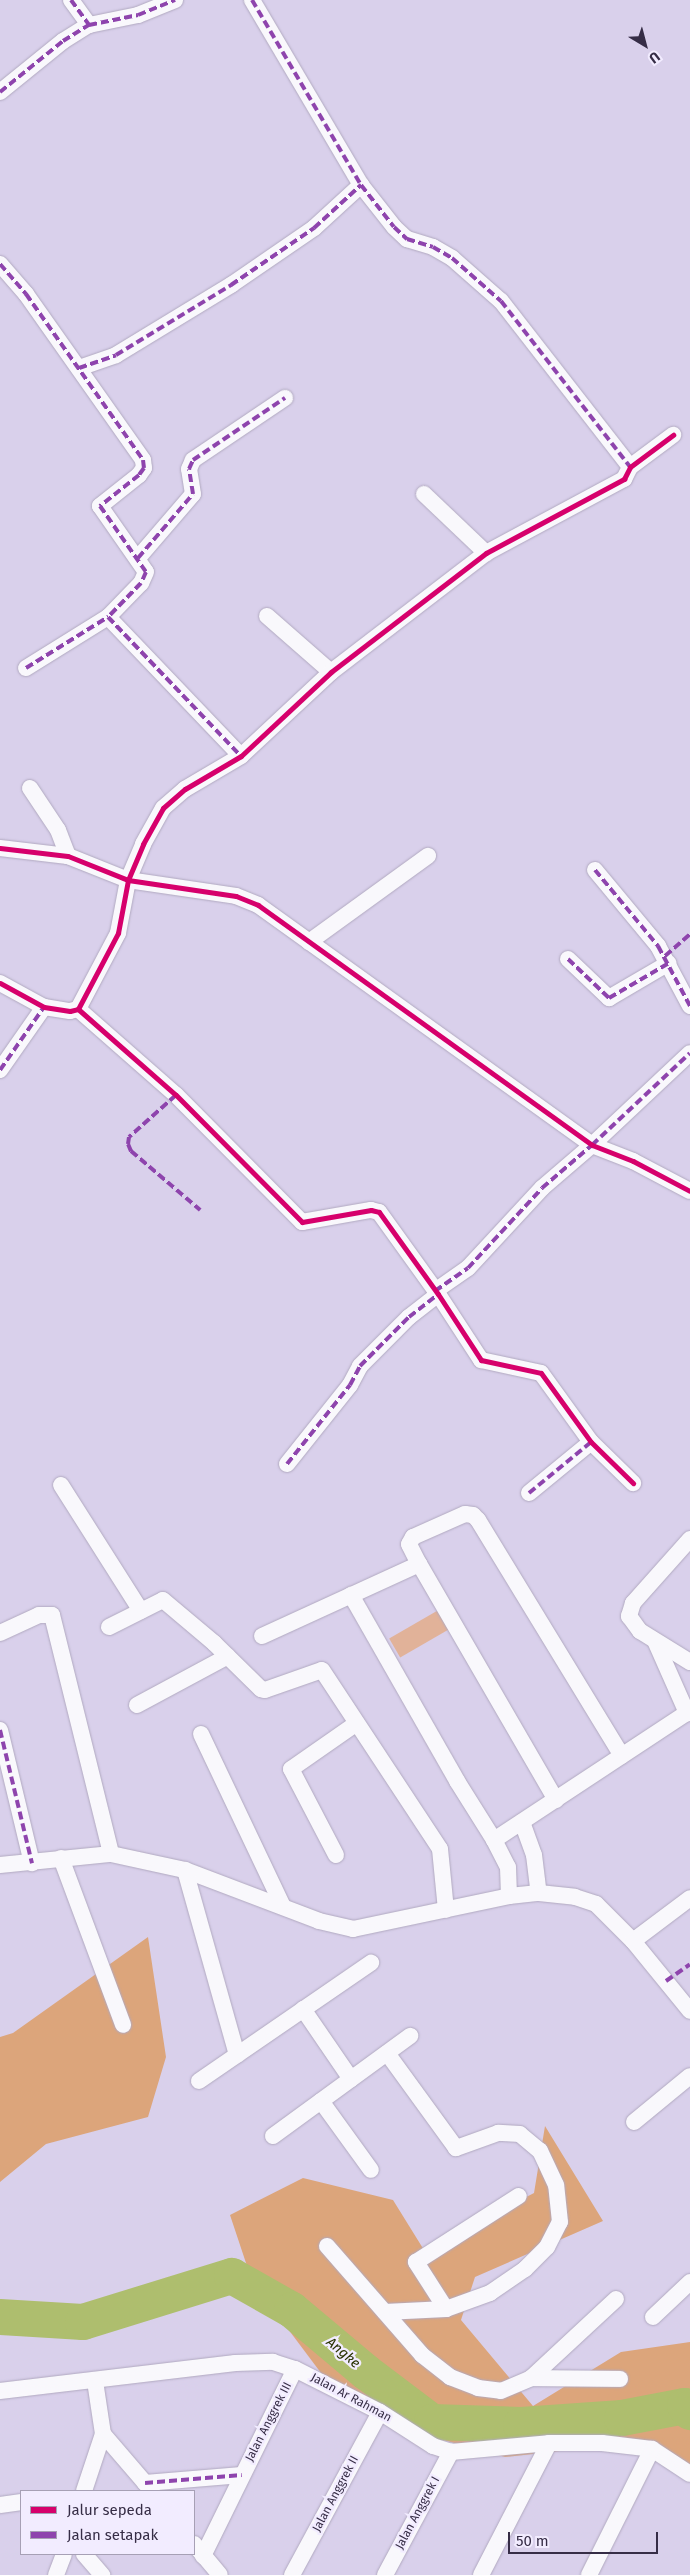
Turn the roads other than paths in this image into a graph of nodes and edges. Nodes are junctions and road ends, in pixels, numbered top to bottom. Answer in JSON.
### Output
{"nodes":[{"id":1,"x":72,"y":0,"type":"edge"},
{"id":2,"x":176,"y":0,"type":"edge"},
{"id":3,"x":252,"y":0,"type":"edge"},
{"id":4,"x":89,"y":25,"type":"junction"},
{"id":5,"x":0,"y":92,"type":"edge"},
{"id":6,"x":361,"y":184,"type":"junction"},
{"id":7,"x":0,"y":264,"type":"edge"},
{"id":8,"x":79,"y":368,"type":"junction"},
{"id":9,"x":285,"y":398,"type":"dead end"},
{"id":10,"x":674,"y":435,"type":"dead end"},
{"id":11,"x":630,"y":467,"type":"junction"},
{"id":12,"x":424,"y":494,"type":"dead end"},
{"id":13,"x":486,"y":553,"type":"junction"},
{"id":14,"x":138,"y":558,"type":"junction"},
{"id":15,"x":267,"y":616,"type":"dead end"},
{"id":16,"x":108,"y":617,"type":"junction"},
{"id":17,"x":26,"y":668,"type":"dead end"},
{"id":18,"x":331,"y":672,"type":"junction"},
{"id":19,"x":241,"y":756,"type":"junction"},
{"id":20,"x":30,"y":788,"type":"dead end"},
{"id":21,"x":0,"y":848,"type":"edge"},
{"id":22,"x":68,"y":856,"type":"junction"},
{"id":23,"x":428,"y":856,"type":"dead end"},
{"id":24,"x":595,"y":870,"type":"dead end"},
{"id":25,"x":128,"y":880,"type":"junction"},
{"id":26,"x":309,"y":942,"type":"junction"},
{"id":27,"x":568,"y":959,"type":"dead end"},
{"id":28,"x":669,"y":963,"type":"junction"},
{"id":29,"x":0,"y":983,"type":"edge"},
{"id":30,"x":690,"y":1006,"type":"edge"},
{"id":31,"x":44,"y":1007,"type":"junction"},
{"id":32,"x":78,"y":1009,"type":"junction"},
{"id":33,"x":690,"y":1053,"type":"edge"},
{"id":34,"x":0,"y":1070,"type":"edge"},
{"id":35,"x":592,"y":1145,"type":"junction"},
{"id":36,"x":690,"y":1191,"type":"edge"},
{"id":37,"x":437,"y":1292,"type":"junction"},
{"id":38,"x":591,"y":1442,"type":"junction"},
{"id":39,"x":287,"y":1464,"type":"dead end"},
{"id":40,"x":634,"y":1483,"type":"dead end"},
{"id":41,"x":61,"y":1485,"type":"dead end"},
{"id":42,"x":529,"y":1493,"type":"dead end"},
{"id":43,"x":690,"y":1539,"type":"edge"},
{"id":44,"x":419,"y":1564,"type":"junction"},
{"id":45,"x":351,"y":1595,"type":"junction"},
{"id":46,"x":141,"y":1611,"type":"junction"},
{"id":47,"x":109,"y":1627,"type":"dead end"},
{"id":48,"x":0,"y":1633,"type":"edge"},
{"id":49,"x":262,"y":1636,"type":"dead end"},
{"id":50,"x":656,"y":1643,"type":"junction"},
{"id":51,"x":228,"y":1656,"type":"junction"},
{"id":52,"x":690,"y":1662,"type":"edge"},
{"id":53,"x":137,"y":1705,"type":"dead end"},
{"id":54,"x":689,"y":1712,"type":"edge"},
{"id":55,"x":357,"y":1723,"type":"junction"},
{"id":56,"x":0,"y":1730,"type":"edge"},
{"id":57,"x":201,"y":1734,"type":"dead end"},
{"id":58,"x":622,"y":1756,"type":"junction"},
{"id":59,"x":556,"y":1800,"type":"junction"},
{"id":60,"x":522,"y":1822,"type":"junction"},
{"id":61,"x":494,"y":1840,"type":"junction"},
{"id":62,"x":111,"y":1854,"type":"junction"},
{"id":63,"x":336,"y":1855,"type":"dead end"},
{"id":64,"x":61,"y":1858,"type":"junction"},
{"id":65,"x":32,"y":1863,"type":"junction"},
{"id":66,"x":0,"y":1865,"type":"edge"},
{"id":67,"x":185,"y":1870,"type":"junction"},
{"id":68,"x":539,"y":1893,"type":"junction"},
{"id":69,"x":509,"y":1896,"type":"junction"},
{"id":70,"x":690,"y":1898,"type":"edge"},
{"id":71,"x":283,"y":1907,"type":"junction"},
{"id":72,"x":446,"y":1910,"type":"junction"},
{"id":73,"x":633,"y":1941,"type":"junction"},
{"id":74,"x":371,"y":1962,"type":"dead end"},
{"id":75,"x":303,"y":2009,"type":"junction"},
{"id":76,"x":690,"y":2011,"type":"edge"},
{"id":77,"x":123,"y":2025,"type":"dead end"},
{"id":78,"x":410,"y":2036,"type":"dead end"},
{"id":79,"x":387,"y":2053,"type":"junction"},
{"id":80,"x":237,"y":2055,"type":"junction"},
{"id":81,"x":690,"y":2076,"type":"edge"},
{"id":82,"x":351,"y":2079,"type":"junction"},
{"id":83,"x":198,"y":2081,"type":"dead end"},
{"id":84,"x":321,"y":2101,"type":"junction"},
{"id":85,"x":634,"y":2122,"type":"dead end"},
{"id":86,"x":273,"y":2136,"type":"dead end"},
{"id":87,"x":371,"y":2170,"type":"dead end"},
{"id":88,"x":519,"y":2196,"type":"dead end"},
{"id":89,"x":327,"y":2246,"type":"dead end"},
{"id":90,"x":690,"y":2282,"type":"edge"},
{"id":91,"x":616,"y":2299,"type":"dead end"},
{"id":92,"x":446,"y":2309,"type":"junction"},
{"id":93,"x":385,"y":2312,"type":"junction"},
{"id":94,"x":653,"y":2317,"type":"dead end"},
{"id":95,"x":295,"y":2369,"type":"junction"},
{"id":96,"x":531,"y":2378,"type":"junction"},
{"id":97,"x":620,"y":2379,"type":"dead end"},
{"id":98,"x":95,"y":2381,"type":"junction"},
{"id":99,"x":0,"y":2391,"type":"edge"},
{"id":100,"x":380,"y":2412,"type":"junction"},
{"id":101,"x":103,"y":2434,"type":"junction"},
{"id":102,"x":549,"y":2443,"type":"junction"},
{"id":103,"x":652,"y":2449,"type":"junction"},
{"id":104,"x":451,"y":2452,"type":"junction"},
{"id":105,"x":690,"y":2474,"type":"edge"},
{"id":106,"x":242,"y":2475,"type":"junction"},
{"id":107,"x":148,"y":2487,"type":"edge"},
{"id":108,"x":84,"y":2490,"type":"edge"},
{"id":109,"x":20,"y":2502,"type":"edge"},
{"id":110,"x":0,"y":2505,"type":"edge"},
{"id":111,"x":199,"y":2550,"type":"edge"},
{"id":112,"x":64,"y":2555,"type":"edge"},
{"id":113,"x":85,"y":2555,"type":"edge"},
{"id":114,"x":56,"y":2575,"type":"edge"},
{"id":115,"x":102,"y":2575,"type":"edge"},
{"id":116,"x":220,"y":2575,"type":"edge"},
{"id":117,"x":292,"y":2575,"type":"edge"},
{"id":118,"x":385,"y":2575,"type":"edge"},
{"id":119,"x":481,"y":2575,"type":"edge"},
{"id":120,"x":589,"y":2575,"type":"edge"}],
"edges":[{"from":1,"to":4,"type":"street"},
{"from":2,"to":4,"type":"street"},
{"from":3,"to":6,"type":"street"},
{"from":4,"to":5,"type":"street"},
{"from":6,"to":8,"type":"street"},
{"from":6,"to":11,"type":"street"},
{"from":7,"to":8,"type":"street"},
{"from":8,"to":14,"type":"street"},
{"from":9,"to":14,"type":"street"},
{"from":10,"to":11,"type":"street"},
{"from":11,"to":13,"type":"street"},
{"from":12,"to":13,"type":"street"},
{"from":13,"to":18,"type":"street"},
{"from":14,"to":16,"type":"street"},
{"from":15,"to":18,"type":"street"},
{"from":16,"to":17,"type":"street"},
{"from":16,"to":19,"type":"street"},
{"from":18,"to":19,"type":"street"},
{"from":19,"to":25,"type":"street"},
{"from":20,"to":22,"type":"street"},
{"from":21,"to":22,"type":"street"},
{"from":22,"to":25,"type":"street"},
{"from":23,"to":26,"type":"street"},
{"from":24,"to":28,"type":"street"},
{"from":25,"to":26,"type":"street"},
{"from":25,"to":32,"type":"street"},
{"from":26,"to":35,"type":"street"},
{"from":27,"to":28,"type":"street"},
{"from":28,"to":30,"type":"street"},
{"from":29,"to":31,"type":"street"},
{"from":31,"to":32,"type":"street"},
{"from":31,"to":34,"type":"street"},
{"from":32,"to":37,"type":"street"},
{"from":33,"to":35,"type":"street"},
{"from":35,"to":36,"type":"street"},
{"from":35,"to":37,"type":"street"},
{"from":37,"to":38,"type":"street"},
{"from":37,"to":39,"type":"street"},
{"from":38,"to":40,"type":"street"},
{"from":38,"to":42,"type":"street"},
{"from":41,"to":46,"type":"street"},
{"from":43,"to":50,"type":"street"},
{"from":44,"to":45,"type":"street"},
{"from":44,"to":58,"type":"street"},
{"from":44,"to":59,"type":"street"},
{"from":45,"to":49,"type":"street"},
{"from":45,"to":61,"type":"street"},
{"from":46,"to":47,"type":"street"},
{"from":46,"to":51,"type":"street"},
{"from":48,"to":62,"type":"street"},
{"from":50,"to":52,"type":"street"},
{"from":50,"to":54,"type":"street"},
{"from":51,"to":53,"type":"street"},
{"from":51,"to":55,"type":"street"},
{"from":54,"to":58,"type":"street"},
{"from":55,"to":63,"type":"street"},
{"from":55,"to":72,"type":"street"},
{"from":56,"to":65,"type":"street"},
{"from":57,"to":71,"type":"street"},
{"from":58,"to":59,"type":"street"},
{"from":59,"to":60,"type":"street"},
{"from":60,"to":61,"type":"street"},
{"from":60,"to":68,"type":"street"},
{"from":61,"to":69,"type":"street"},
{"from":62,"to":64,"type":"street"},
{"from":62,"to":67,"type":"street"},
{"from":64,"to":65,"type":"street"},
{"from":64,"to":77,"type":"street"},
{"from":65,"to":66,"type":"street"},
{"from":67,"to":71,"type":"street"},
{"from":67,"to":80,"type":"street"},
{"from":68,"to":69,"type":"street"},
{"from":68,"to":73,"type":"street"},
{"from":69,"to":72,"type":"street"},
{"from":70,"to":73,"type":"street"},
{"from":71,"to":72,"type":"street"},
{"from":73,"to":76,"type":"street"},
{"from":74,"to":75,"type":"street"},
{"from":75,"to":80,"type":"street"},
{"from":75,"to":82,"type":"street"},
{"from":78,"to":79,"type":"street"},
{"from":79,"to":82,"type":"street"},
{"from":79,"to":92,"type":"street"},
{"from":80,"to":83,"type":"street"},
{"from":81,"to":85,"type":"street"},
{"from":82,"to":84,"type":"street"},
{"from":84,"to":86,"type":"street"},
{"from":84,"to":87,"type":"street"},
{"from":88,"to":92,"type":"street"},
{"from":89,"to":93,"type":"street"},
{"from":90,"to":94,"type":"street"},
{"from":91,"to":96,"type":"street"},
{"from":92,"to":93,"type":"street"},
{"from":93,"to":96,"type":"street"},
{"from":95,"to":98,"type":"street","name":"Jalan Ar Rahman"},
{"from":95,"to":100,"type":"street","name":"Jalan Ar Rahman"},
{"from":95,"to":106,"type":"street","name":"Jalan Anggrek III"},
{"from":96,"to":97,"type":"street"},
{"from":98,"to":99,"type":"street","name":"Jalan Ar Rahman"},
{"from":98,"to":101,"type":"street"},
{"from":100,"to":104,"type":"street","name":"Jalan Ar Rahman"},
{"from":100,"to":117,"type":"street","name":"Jalan Anggrek II"},
{"from":101,"to":107,"type":"street"},
{"from":101,"to":108,"type":"street"},
{"from":102,"to":103,"type":"street","name":"Jalan Ar Rahman"},
{"from":102,"to":104,"type":"street","name":"Jalan Ar Rahman"},
{"from":102,"to":119,"type":"street"},
{"from":103,"to":105,"type":"street","name":"Jalan Ar Rahman"},
{"from":103,"to":120,"type":"street"},
{"from":104,"to":118,"type":"street","name":"Jalan Anggrek I"},
{"from":106,"to":107,"type":"street","name":"Jalan Anggrek III"},
{"from":106,"to":111,"type":"street","name":"Jalan Anggrek III"},
{"from":109,"to":110,"type":"street"},
{"from":111,"to":116,"type":"street"},
{"from":112,"to":114,"type":"street"},
{"from":113,"to":115,"type":"street"}]}
